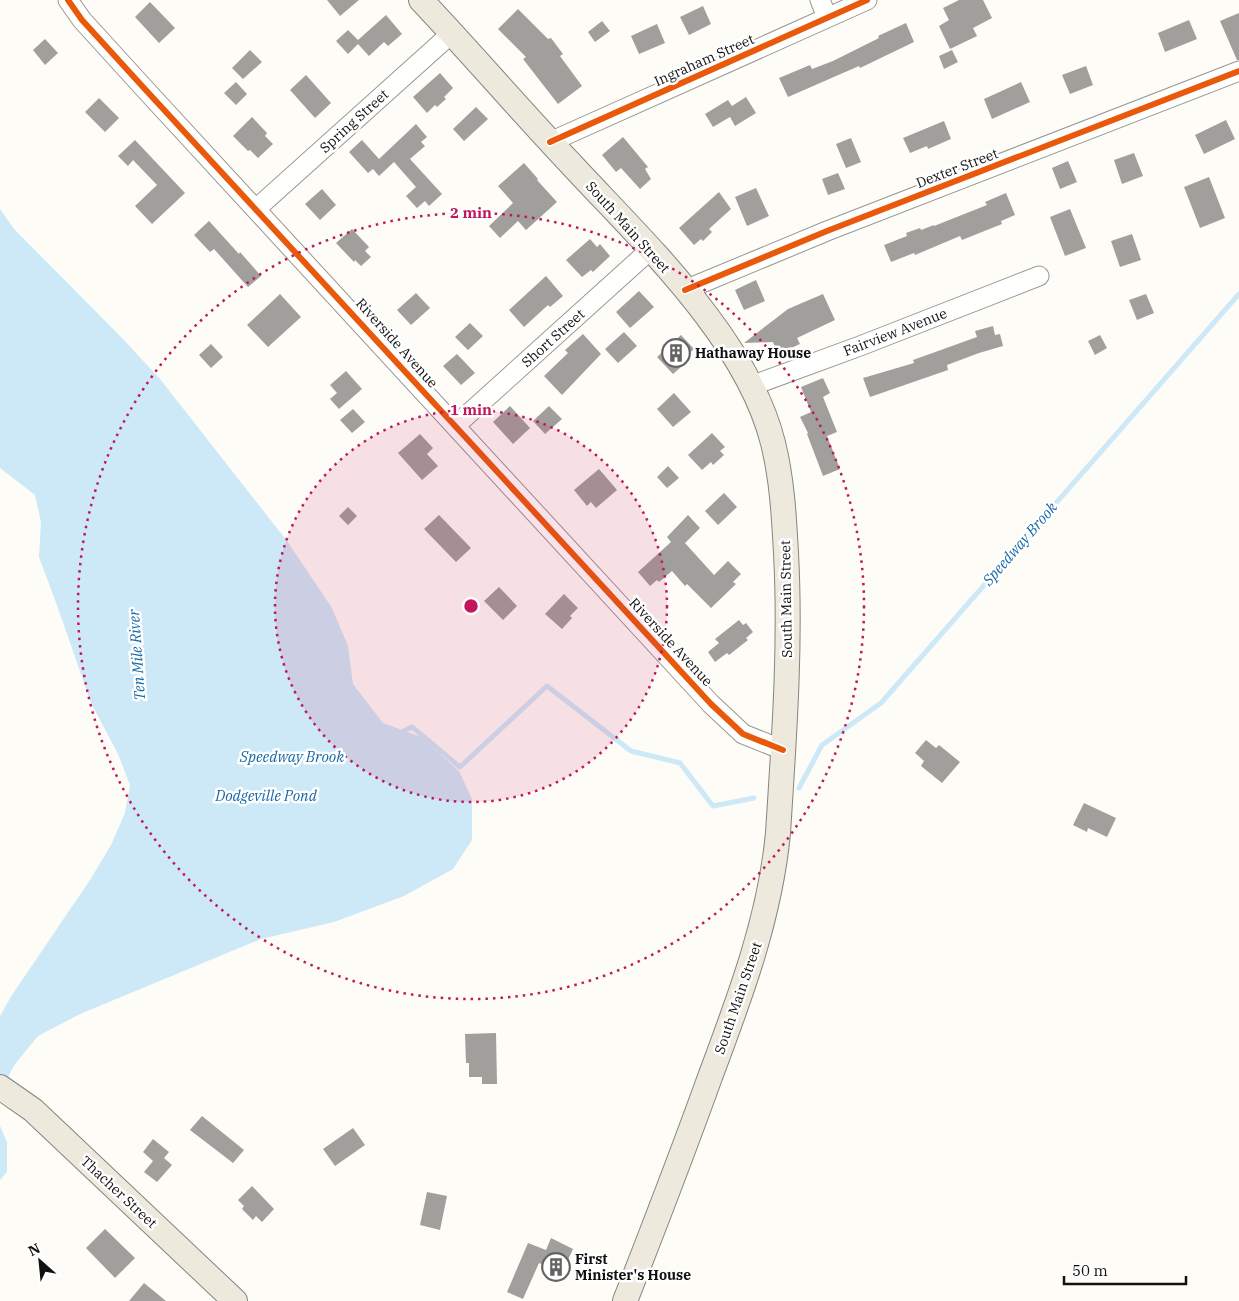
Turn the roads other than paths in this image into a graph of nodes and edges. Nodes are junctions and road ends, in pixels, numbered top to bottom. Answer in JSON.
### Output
{"nodes":[{"id":1,"x":68,"y":0,"type":"edge"},
{"id":2,"x":421,"y":0,"type":"edge"},
{"id":3,"x":867,"y":0,"type":"edge"},
{"id":4,"x":823,"y":9,"type":"edge"},
{"id":5,"x":452,"y":33,"type":"junction"},
{"id":6,"x":1239,"y":71,"type":"edge"},
{"id":7,"x":550,"y":142,"type":"junction"},
{"id":8,"x":256,"y":209,"type":"junction"},
{"id":9,"x":650,"y":250,"type":"junction"},
{"id":10,"x":1038,"y":276,"type":"dead end"},
{"id":11,"x":685,"y":290,"type":"junction"},
{"id":12,"x":751,"y":386,"type":"junction"},
{"id":13,"x":455,"y":426,"type":"junction"},
{"id":14,"x":783,"y":750,"type":"junction"},
{"id":15,"x":5,"y":1090,"type":"edge"},
{"id":16,"x":235,"y":1301,"type":"edge"},
{"id":17,"x":625,"y":1301,"type":"edge"}],
"edges":[{"from":1,"to":8,"type":"street","name":"Riverside Avenue"},
{"from":2,"to":5,"type":"main road","name":"South Main Street"},
{"from":3,"to":4,"type":"street","name":"Ingraham Street"},
{"from":4,"to":7,"type":"street","name":"Ingraham Street"},
{"from":5,"to":7,"type":"main road","name":"South Main Street"},
{"from":5,"to":8,"type":"street","name":"Spring Street"},
{"from":6,"to":11,"type":"street","name":"Dexter Street"},
{"from":7,"to":9,"type":"main road","name":"South Main Street"},
{"from":8,"to":13,"type":"street","name":"Riverside Avenue"},
{"from":9,"to":11,"type":"main road","name":"South Main Street"},
{"from":9,"to":13,"type":"street","name":"Short Street"},
{"from":10,"to":12,"type":"street","name":"Fairview Avenue"},
{"from":11,"to":12,"type":"main road","name":"South Main Street"},
{"from":12,"to":14,"type":"main road","name":"South Main Street"},
{"from":13,"to":14,"type":"street","name":"Riverside Avenue"},
{"from":14,"to":17,"type":"main road","name":"South Main Street"},
{"from":15,"to":16,"type":"main road","name":"Thacher Street"}]}
